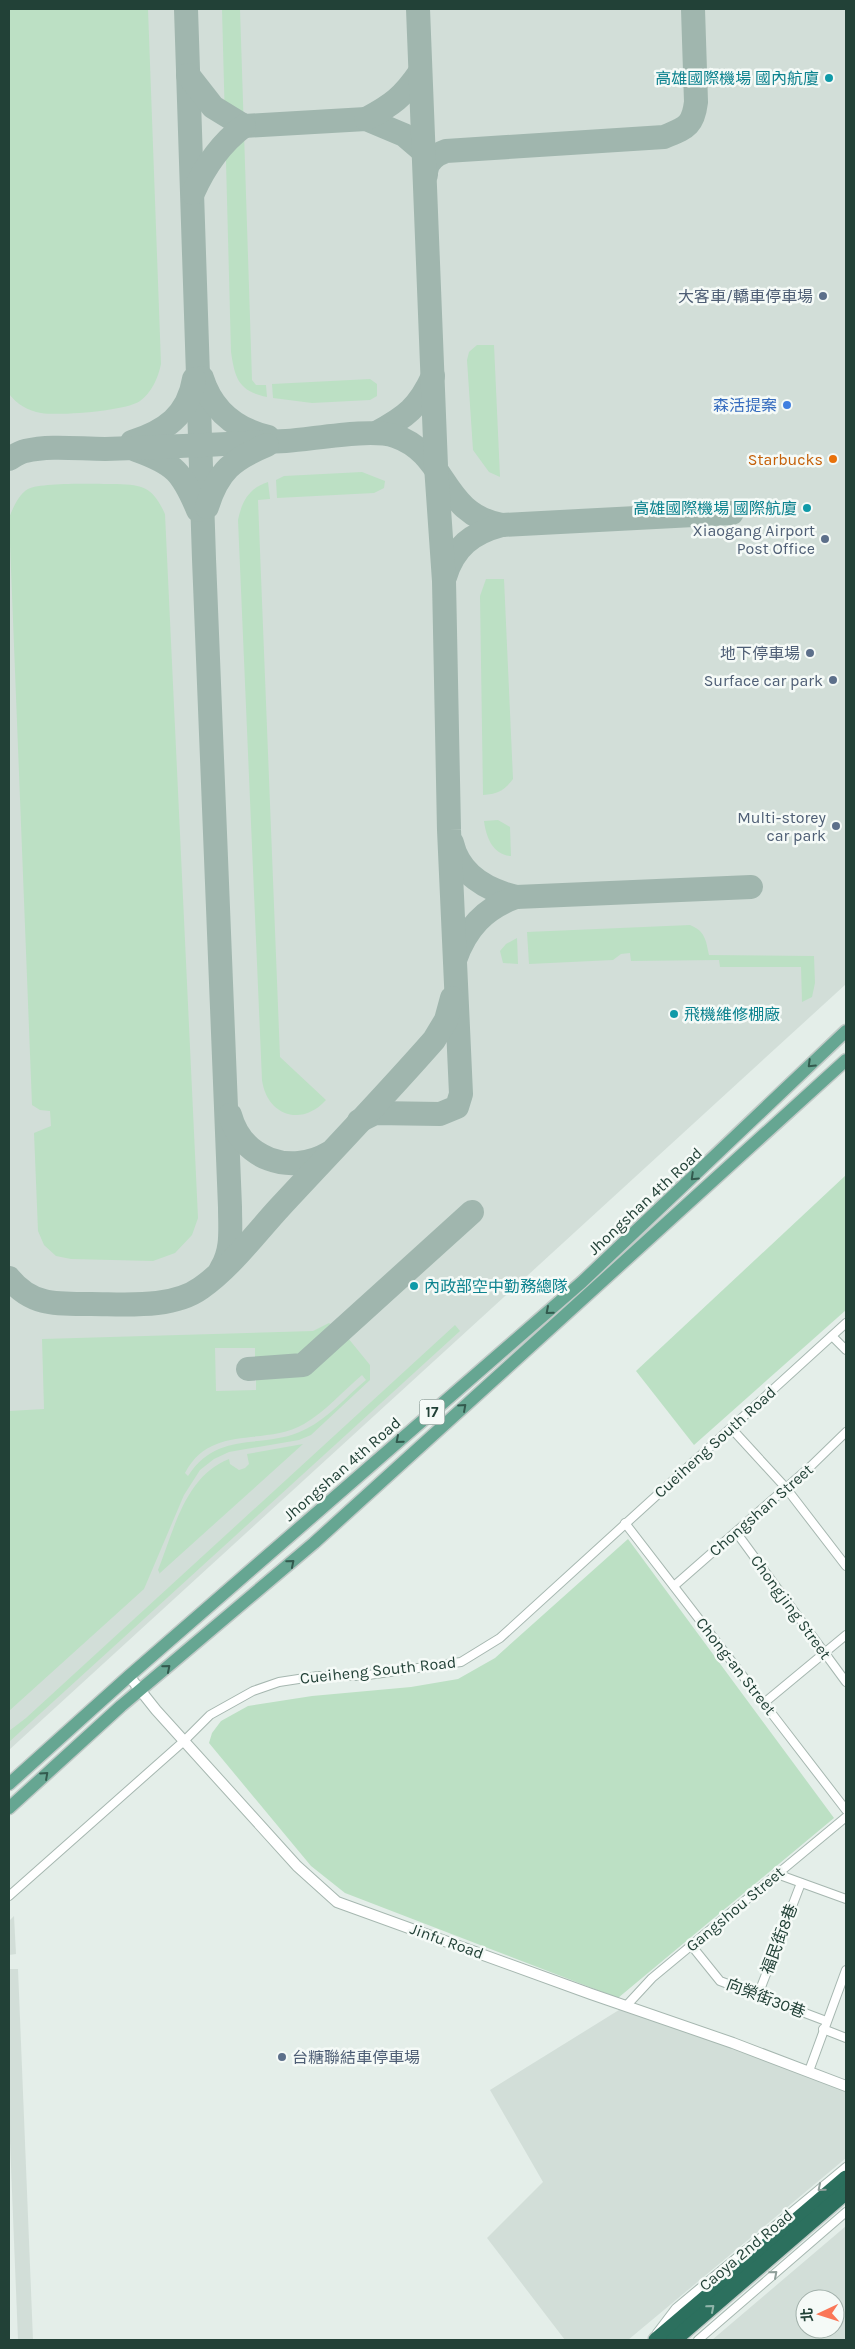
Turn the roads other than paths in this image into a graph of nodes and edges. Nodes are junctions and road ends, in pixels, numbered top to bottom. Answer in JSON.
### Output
{"nodes":[{"id":1,"x":846,"y":1031,"type":"edge"},
{"id":2,"x":846,"y":1060,"type":"edge"},
{"id":3,"x":846,"y":1323,"type":"edge"},
{"id":4,"x":832,"y":1336,"type":"junction"},
{"id":5,"x":846,"y":1350,"type":"edge"},
{"id":6,"x":731,"y":1428,"type":"junction"},
{"id":7,"x":845,"y":1437,"type":"edge"},
{"id":8,"x":786,"y":1488,"type":"junction"},
{"id":9,"x":625,"y":1523,"type":"junction"},
{"id":10,"x":736,"y":1532,"type":"junction"},
{"id":11,"x":846,"y":1566,"type":"edge"},
{"id":12,"x":674,"y":1586,"type":"junction"},
{"id":13,"x":846,"y":1635,"type":"edge"},
{"id":14,"x":825,"y":1654,"type":"junction"},
{"id":15,"x":129,"y":1676,"type":"junction"},
{"id":16,"x":846,"y":1682,"type":"edge"},
{"id":17,"x":141,"y":1690,"type":"junction"},
{"id":18,"x":764,"y":1703,"type":"junction"},
{"id":19,"x":184,"y":1741,"type":"junction"},
{"id":20,"x":9,"y":1784,"type":"edge"},
{"id":21,"x":9,"y":1808,"type":"edge"},
{"id":22,"x":846,"y":1810,"type":"edge"},
{"id":23,"x":844,"y":1821,"type":"edge"},
{"id":24,"x":777,"y":1874,"type":"junction"},
{"id":25,"x":801,"y":1883,"type":"junction"},
{"id":26,"x":9,"y":1896,"type":"edge"},
{"id":27,"x":846,"y":1899,"type":"edge"},
{"id":28,"x":691,"y":1945,"type":"junction"},
{"id":29,"x":846,"y":1970,"type":"edge"},
{"id":30,"x":758,"y":1995,"type":"junction"},
{"id":31,"x":626,"y":2005,"type":"junction"},
{"id":32,"x":826,"y":2021,"type":"junction"},
{"id":33,"x":823,"y":2029,"type":"junction"},
{"id":34,"x":846,"y":2038,"type":"edge"},
{"id":35,"x":809,"y":2071,"type":"junction"},
{"id":36,"x":846,"y":2086,"type":"edge"},
{"id":37,"x":846,"y":2166,"type":"edge"},
{"id":38,"x":846,"y":2178,"type":"edge"},
{"id":39,"x":846,"y":2192,"type":"edge"},
{"id":40,"x":846,"y":2212,"type":"edge"},
{"id":41,"x":654,"y":2340,"type":"edge"},
{"id":42,"x":674,"y":2340,"type":"edge"},
{"id":43,"x":698,"y":2340,"type":"edge"}],
"edges":[{"from":1,"to":15,"type":"main road","name":"Jhongshan 4th Road","number":"17","one_way":true},
{"from":17,"to":2,"type":"main road","name":"Jhongshan 4th Road","number":"17","one_way":true},
{"from":3,"to":4,"type":"street","name":"Cueiheng South Road"},
{"from":4,"to":5,"type":"street"},
{"from":4,"to":6,"type":"street","name":"Cueiheng South Road"},
{"from":6,"to":8,"type":"street"},
{"from":6,"to":9,"type":"street","name":"Cueiheng South Road"},
{"from":7,"to":8,"type":"street","name":"Chongshan Street"},
{"from":8,"to":10,"type":"street","name":"Chongshan Street"},
{"from":8,"to":11,"type":"street"},
{"from":9,"to":12,"type":"street","name":"Chong-an Street"},
{"from":9,"to":19,"type":"street","name":"Cueiheng South Road"},
{"from":10,"to":12,"type":"street","name":"Chongshan Street"},
{"from":10,"to":14,"type":"street","name":"Chongjing Street"},
{"from":12,"to":18,"type":"street","name":"Chong-an Street"},
{"from":13,"to":14,"type":"street"},
{"from":14,"to":16,"type":"street","name":"Chongjing Street"},
{"from":14,"to":18,"type":"street"},
{"from":15,"to":17,"type":"street","name":"Jinfu Road"},
{"from":15,"to":20,"type":"main road","name":"Jhongshan 4th Road","number":"17"},
{"from":17,"to":19,"type":"street","name":"Jinfu Road"},
{"from":21,"to":17,"type":"main road","name":"Jhongshan 4th Road","number":"17","one_way":true},
{"from":18,"to":22,"type":"street","name":"Chong-an Street"},
{"from":19,"to":26,"type":"street","name":"Cueiheng South Road"},
{"from":19,"to":31,"type":"street","name":"Jinfu Road"},
{"from":23,"to":24,"type":"street","name":"Gangshou Street"},
{"from":24,"to":25,"type":"street"},
{"from":24,"to":28,"type":"street","name":"Gangshou Street"},
{"from":25,"to":27,"type":"street"},
{"from":25,"to":30,"type":"street","name":"福民街8巷"},
{"from":28,"to":30,"type":"street","name":"向榮街30巷"},
{"from":28,"to":31,"type":"street","name":"Gangshou Street"},
{"from":29,"to":32,"type":"street"},
{"from":30,"to":32,"type":"street","name":"向榮街30巷"},
{"from":31,"to":35,"type":"street","name":"Jinfu Road"},
{"from":32,"to":33,"type":"street"},
{"from":33,"to":34,"type":"street"},
{"from":33,"to":35,"type":"street"},
{"from":35,"to":36,"type":"street","name":"Jinfu Road"},
{"from":37,"to":41,"type":"street","name":"Caoya 2nd Road","one_way":true},
{"from":38,"to":41,"type":"highway"},
{"from":42,"to":39,"type":"highway","one_way":true},
{"from":43,"to":40,"type":"street","one_way":true}]}
